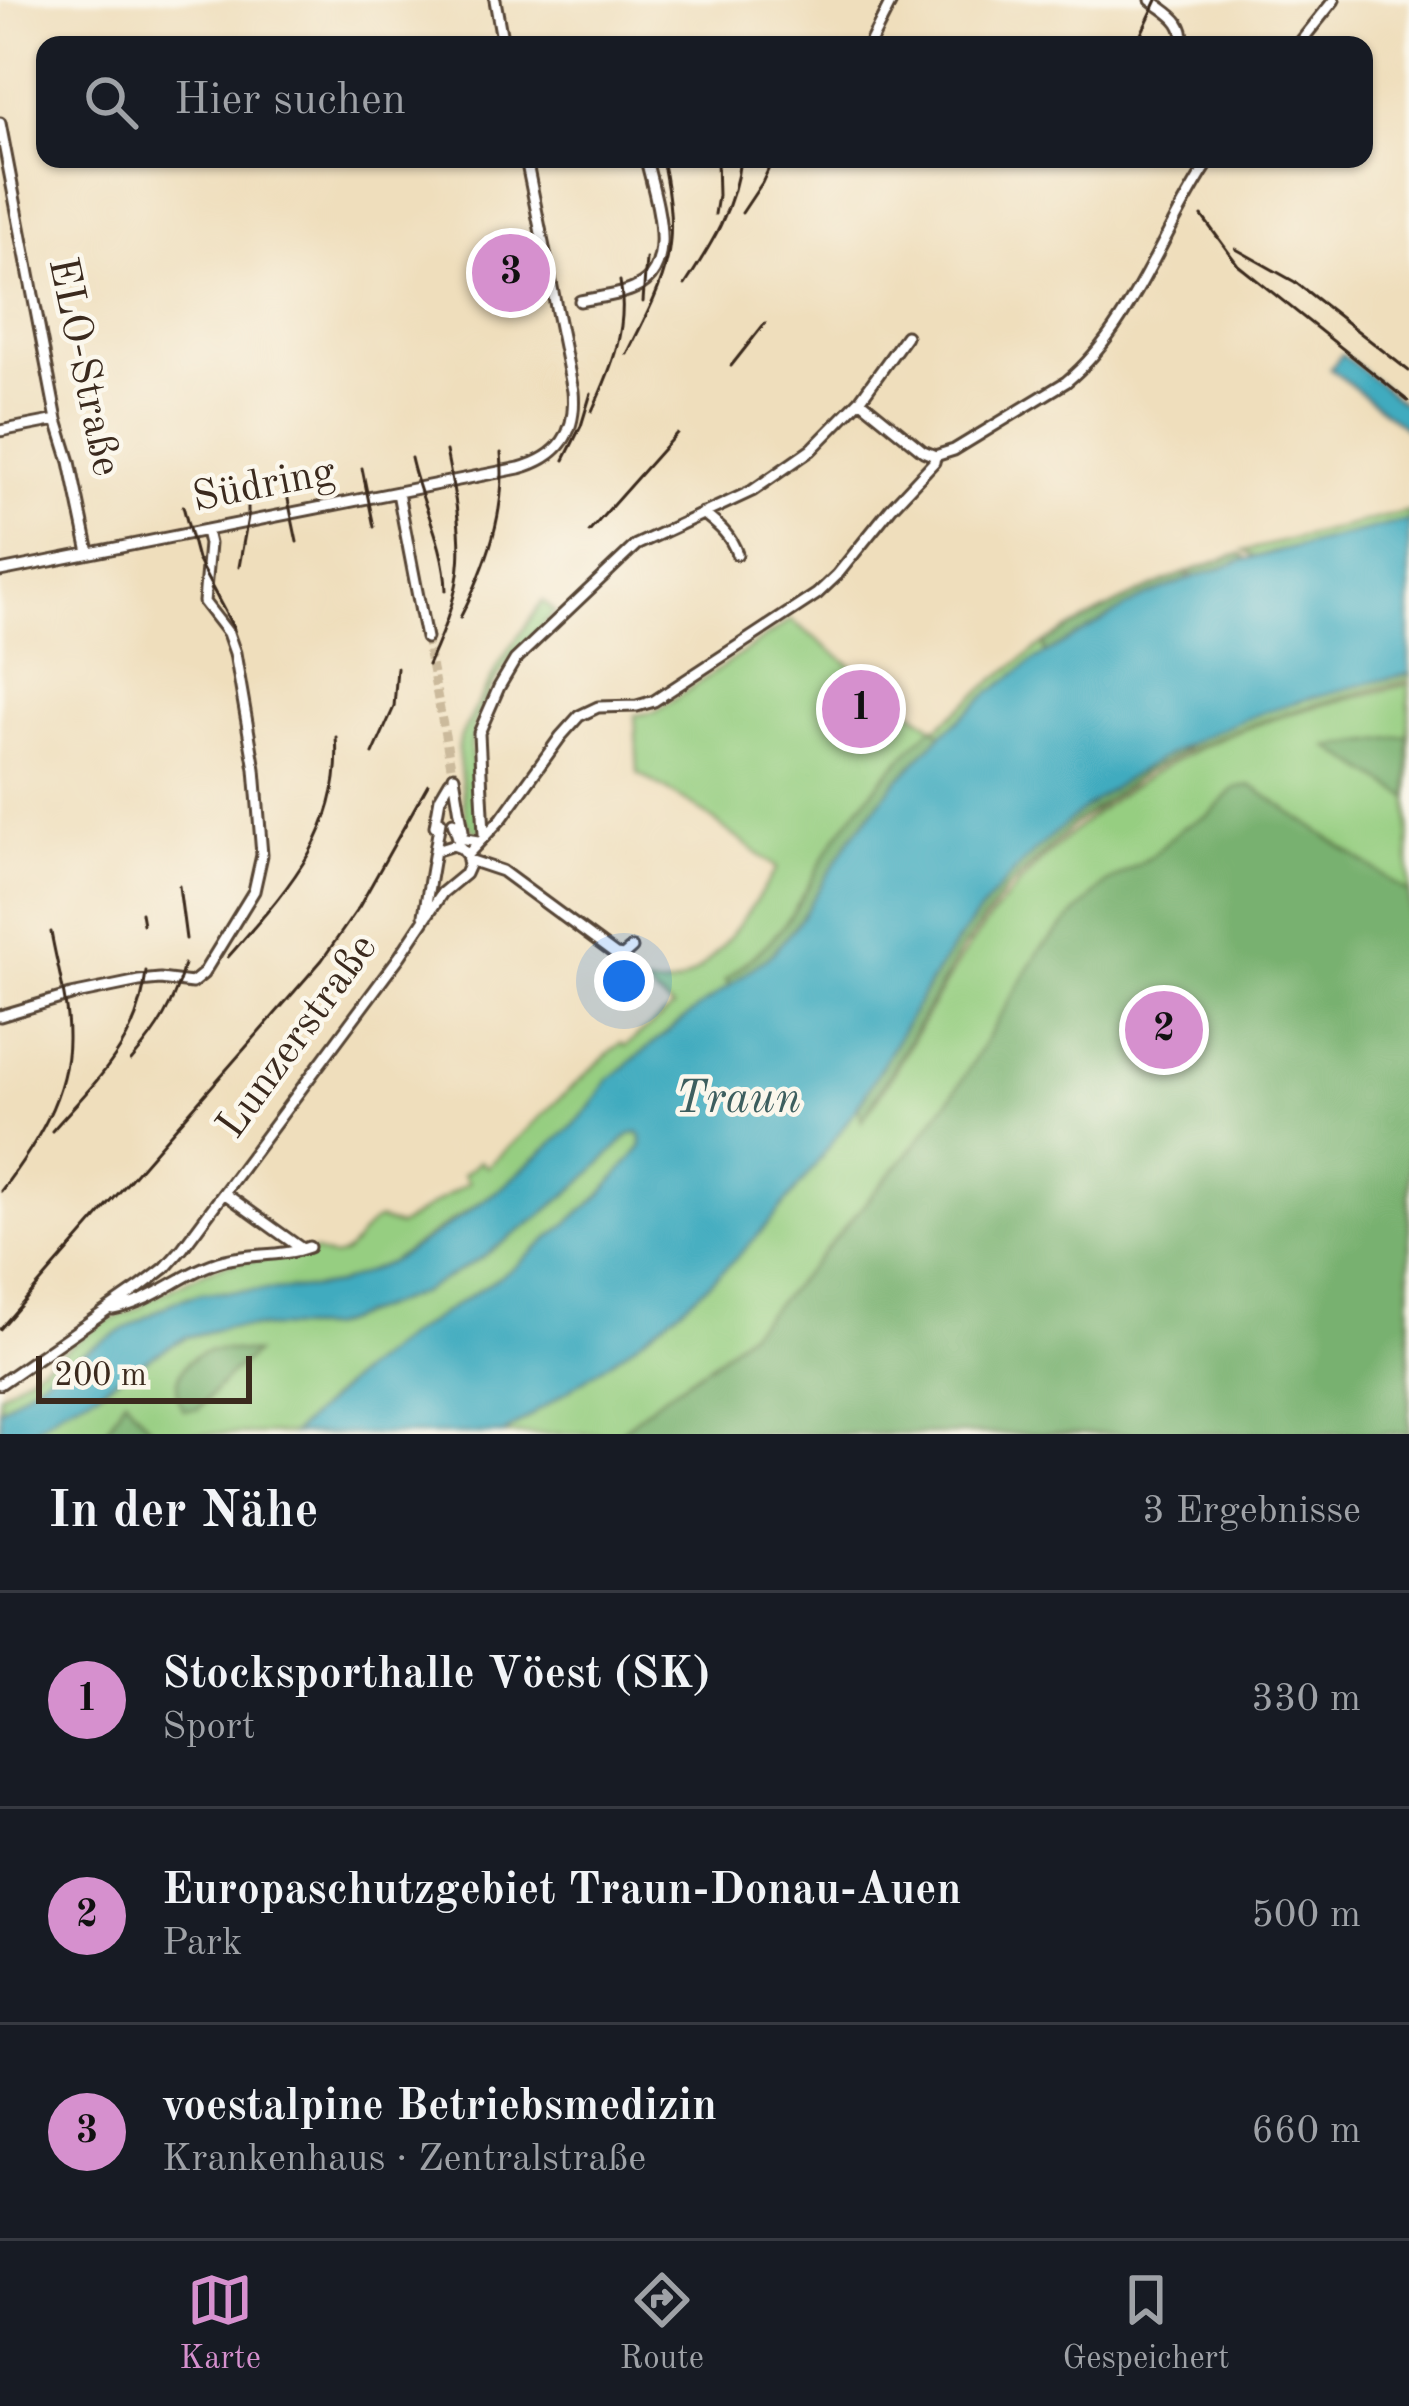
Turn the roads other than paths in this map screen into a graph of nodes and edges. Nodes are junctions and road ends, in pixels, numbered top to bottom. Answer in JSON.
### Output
{"nodes":[{"id":1,"x":495,"y":0,"type":"edge"},
{"id":2,"x":892,"y":0,"type":"edge"},
{"id":3,"x":1150,"y":0,"type":"edge"},
{"id":4,"x":1334,"y":0,"type":"edge"},
{"id":5,"x":501,"y":36,"type":"edge"},
{"id":6,"x":875,"y":36,"type":"edge"},
{"id":7,"x":1184,"y":36,"type":"edge"},
{"id":8,"x":1305,"y":36,"type":"edge"},
{"id":9,"x":0,"y":123,"type":"edge"},
{"id":10,"x":528,"y":168,"type":"edge"},
{"id":11,"x":648,"y":168,"type":"edge"},
{"id":12,"x":1205,"y":168,"type":"edge"},
{"id":13,"x":556,"y":306,"type":"junction"},
{"id":14,"x":906,"y":336,"type":"dead end"},
{"id":15,"x":860,"y":400,"type":"junction"},
{"id":16,"x":56,"y":420,"type":"junction"},
{"id":17,"x":0,"y":431,"type":"edge"},
{"id":18,"x":935,"y":456,"type":"junction"},
{"id":19,"x":398,"y":493,"type":"junction"},
{"id":20,"x":703,"y":513,"type":"junction"},
{"id":21,"x":206,"y":531,"type":"junction"},
{"id":22,"x":88,"y":553,"type":"junction"},
{"id":23,"x":736,"y":554,"type":"dead end"},
{"id":24,"x":0,"y":571,"type":"edge"},
{"id":25,"x":426,"y":638,"type":"tunnel mouth"},
{"id":26,"x":452,"y":778,"type":"junction"},
{"id":27,"x":447,"y":819,"type":"junction"},
{"id":28,"x":437,"y":845,"type":"junction"},
{"id":29,"x":470,"y":850,"type":"junction"},
{"id":30,"x":432,"y":868,"type":"junction"},
{"id":31,"x":455,"y":881,"type":"junction"},
{"id":32,"x":423,"y":920,"type":"junction"},
{"id":33,"x":632,"y":948,"type":"dead end"},
{"id":34,"x":0,"y":1016,"type":"edge"},
{"id":35,"x":224,"y":1192,"type":"junction"},
{"id":36,"x":108,"y":1310,"type":"junction"},
{"id":37,"x":0,"y":1384,"type":"edge"}],
"edges":[{"from":1,"to":5,"type":"street"},
{"from":2,"to":6,"type":"street"},
{"from":3,"to":7,"type":"street"},
{"from":4,"to":8,"type":"street"},
{"from":9,"to":16,"type":"street","name":"ELO-Straße"},
{"from":10,"to":13,"type":"street","name":"Südring"},
{"from":11,"to":13,"type":"street"},
{"from":12,"to":18,"type":"street","name":"Lunzerstraße"},
{"from":13,"to":19,"type":"street","name":"Südring"},
{"from":14,"to":15,"type":"street"},
{"from":15,"to":18,"type":"street"},
{"from":15,"to":20,"type":"street"},
{"from":16,"to":17,"type":"street"},
{"from":16,"to":22,"type":"street","name":"ELO-Straße"},
{"from":18,"to":29,"type":"street","name":"Lunzerstraße"},
{"from":19,"to":21,"type":"street","name":"Südring"},
{"from":19,"to":25,"type":"street"},
{"from":20,"to":23,"type":"street"},
{"from":20,"to":29,"type":"street"},
{"from":21,"to":22,"type":"street","name":"Südring"},
{"from":21,"to":34,"type":"street"},
{"from":22,"to":24,"type":"street","name":"Südring"},
{"from":26,"to":27,"type":"street"},
{"from":26,"to":28,"type":"street"},
{"from":26,"to":29,"type":"street"},
{"from":27,"to":28,"type":"street"},
{"from":27,"to":29,"type":"street"},
{"from":28,"to":29,"type":"street"},
{"from":28,"to":30,"type":"street","name":"Lunzerstraße"},
{"from":29,"to":31,"type":"street","name":"Lunzerstraße"},
{"from":29,"to":33,"type":"street"},
{"from":30,"to":31,"type":"street"},
{"from":30,"to":32,"type":"street","name":"Lunzerstraße"},
{"from":31,"to":32,"type":"street","name":"Lunzerstraße"},
{"from":32,"to":35,"type":"street","name":"Lunzerstraße"},
{"from":35,"to":36,"type":"street","name":"Lunzerstraße"},
{"from":35,"to":36,"type":"street","name":"Lunzerstraße"},
{"from":36,"to":37,"type":"street","name":"Lunzerstraße"}]}
